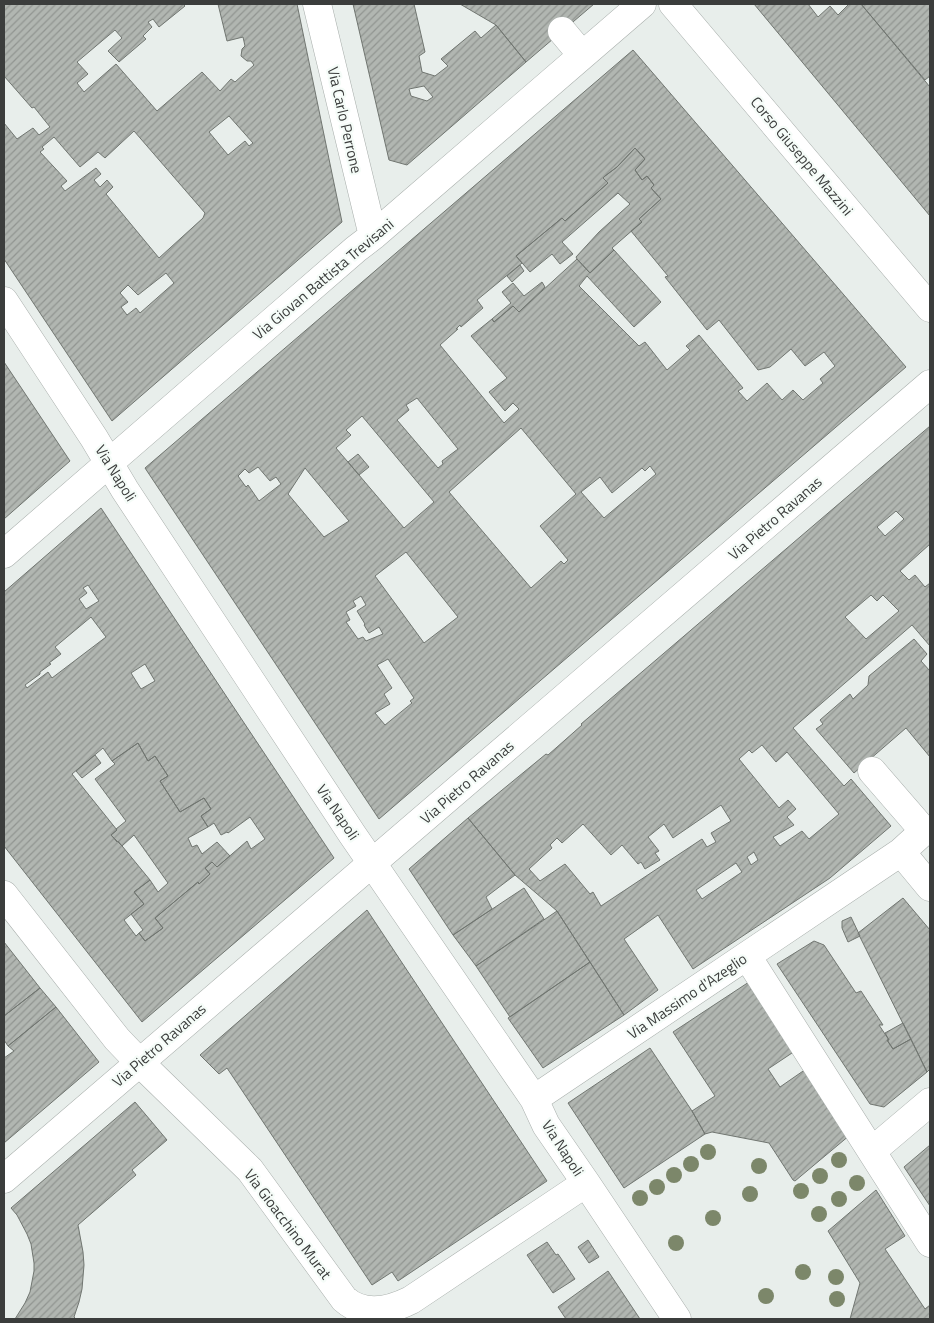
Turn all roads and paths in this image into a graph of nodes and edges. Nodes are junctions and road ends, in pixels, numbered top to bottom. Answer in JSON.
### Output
{"nodes":[{"id":1,"x":317,"y":4,"type":"edge"},
{"id":2,"x":642,"y":4,"type":"edge"},
{"id":3,"x":674,"y":4,"type":"edge"},
{"id":4,"x":562,"y":31,"type":"dead end"},
{"id":5,"x":582,"y":55,"type":"junction"},
{"id":6,"x":373,"y":236,"type":"junction"},
{"id":7,"x":4,"y":300,"type":"edge"},
{"id":8,"x":930,"y":308,"type":"edge"},
{"id":9,"x":930,"y":384,"type":"edge"},
{"id":10,"x":108,"y":463,"type":"junction"},
{"id":11,"x":4,"y":554,"type":"edge"},
{"id":12,"x":872,"y":772,"type":"dead end"},
{"id":13,"x":901,"y":852,"type":"junction"},
{"id":14,"x":372,"y":863,"type":"junction"},
{"id":15,"x":930,"y":887,"type":"edge"},
{"id":16,"x":4,"y":895,"type":"edge"},
{"id":17,"x":746,"y":956,"type":"junction"},
{"id":18,"x":139,"y":1062,"type":"junction"},
{"id":19,"x":534,"y":1099,"type":"junction"},
{"id":20,"x":930,"y":1102,"type":"edge"},
{"id":21,"x":872,"y":1151,"type":"junction"},
{"id":22,"x":4,"y":1179,"type":"edge"},
{"id":23,"x":586,"y":1184,"type":"junction"},
{"id":24,"x":930,"y":1243,"type":"edge"},
{"id":25,"x":677,"y":1319,"type":"edge"}],
"edges":[{"from":1,"to":6,"type":"street","name":"Via Carlo Perrone"},
{"from":2,"to":5,"type":"street","name":"Via Giovan Battista Trevisani"},
{"from":3,"to":8,"type":"street","name":"Corso Giuseppe Mazzini"},
{"from":4,"to":5,"type":"street"},
{"from":5,"to":6,"type":"street","name":"Via Giovan Battista Trevisani"},
{"from":6,"to":10,"type":"street","name":"Via Giovan Battista Trevisani"},
{"from":7,"to":10,"type":"street","name":"Via Napoli"},
{"from":9,"to":14,"type":"street","name":"Via Pietro Ravanas"},
{"from":10,"to":11,"type":"street","name":"Via Giovan Battista Trevisani"},
{"from":10,"to":14,"type":"street","name":"Via Napoli"},
{"from":12,"to":13,"type":"street","name":"Via Massimo d'Azeglio"},
{"from":13,"to":15,"type":"street"},
{"from":13,"to":17,"type":"street","name":"Via Massimo d'Azeglio"},
{"from":14,"to":18,"type":"street","name":"Via Pietro Ravanas"},
{"from":14,"to":19,"type":"street","name":"Via Napoli"},
{"from":16,"to":18,"type":"street","name":"Via Gioacchino Murat"},
{"from":17,"to":19,"type":"street","name":"Via Massimo d'Azeglio"},
{"from":17,"to":21,"type":"street"},
{"from":18,"to":22,"type":"street","name":"Via Pietro Ravanas"},
{"from":18,"to":23,"type":"street","name":"Via Gioacchino Murat"},
{"from":19,"to":23,"type":"street","name":"Via Napoli"},
{"from":20,"to":21,"type":"street"},
{"from":21,"to":24,"type":"street"},
{"from":23,"to":25,"type":"street","name":"Via Napoli"}]}
